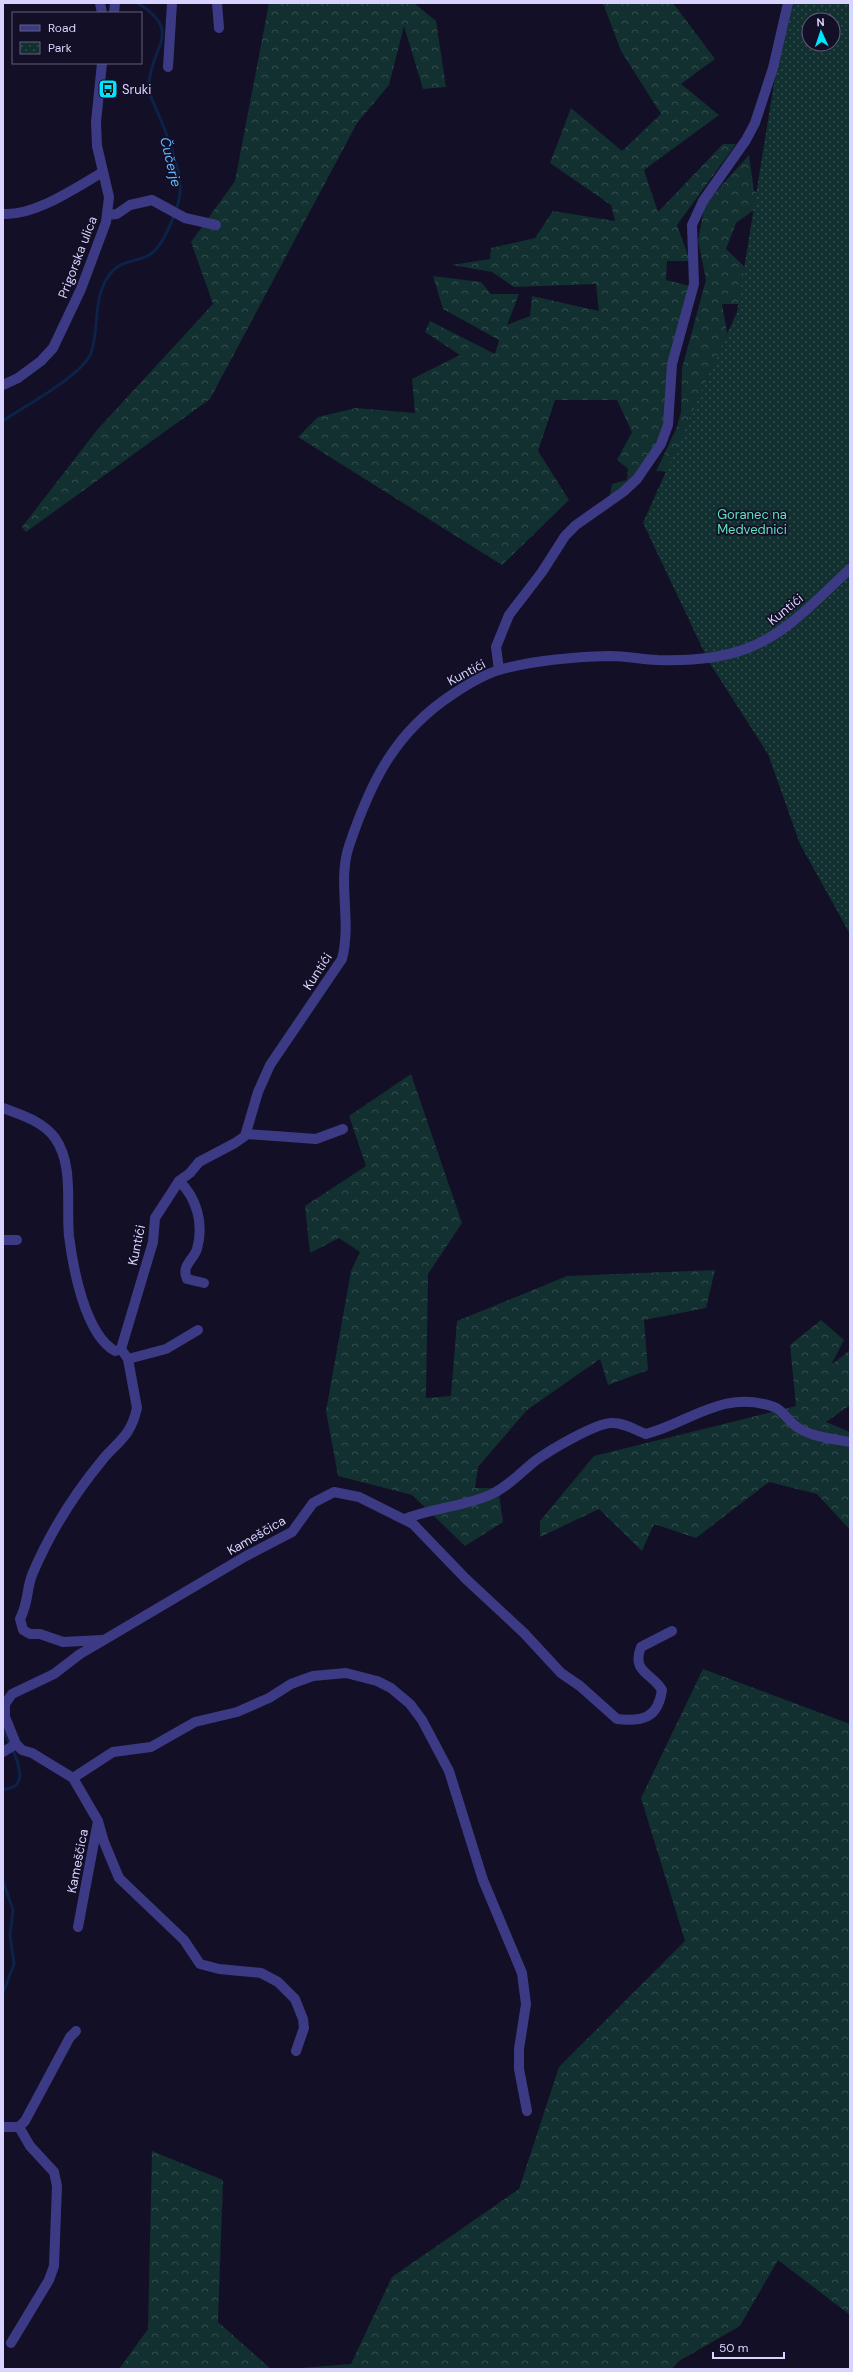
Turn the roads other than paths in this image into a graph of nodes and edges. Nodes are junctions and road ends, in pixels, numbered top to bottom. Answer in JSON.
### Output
{"nodes":[{"id":1,"x":172,"y":3,"type":"edge"},
{"id":2,"x":217,"y":3,"type":"edge"},
{"id":3,"x":788,"y":3,"type":"edge"},
{"id":4,"x":219,"y":28,"type":"dead end"},
{"id":5,"x":102,"y":64,"type":"edge"},
{"id":6,"x":168,"y":67,"type":"dead end"},
{"id":7,"x":103,"y":172,"type":"junction"},
{"id":8,"x":3,"y":214,"type":"edge"},
{"id":9,"x":107,"y":215,"type":"junction"},
{"id":10,"x":216,"y":225,"type":"dead end"},
{"id":11,"x":3,"y":385,"type":"edge"},
{"id":12,"x":850,"y":569,"type":"edge"},
{"id":13,"x":499,"y":670,"type":"junction"},
{"id":14,"x":3,"y":1108,"type":"edge"},
{"id":15,"x":343,"y":1129,"type":"dead end"},
{"id":16,"x":246,"y":1134,"type":"junction"},
{"id":17,"x":179,"y":1181,"type":"junction"},
{"id":18,"x":3,"y":1240,"type":"edge"},
{"id":19,"x":17,"y":1240,"type":"dead end"},
{"id":20,"x":204,"y":1283,"type":"dead end"},
{"id":21,"x":198,"y":1330,"type":"dead end"},
{"id":22,"x":121,"y":1349,"type":"junction"},
{"id":23,"x":128,"y":1359,"type":"junction"},
{"id":24,"x":850,"y":1442,"type":"edge"},
{"id":25,"x":405,"y":1519,"type":"junction"},
{"id":26,"x":672,"y":1631,"type":"dead end"},
{"id":27,"x":104,"y":1640,"type":"junction"},
{"id":28,"x":10,"y":1748,"type":"edge"},
{"id":29,"x":73,"y":1778,"type":"junction"},
{"id":30,"x":98,"y":1821,"type":"junction"},
{"id":31,"x":78,"y":1927,"type":"dead end"},
{"id":32,"x":76,"y":2031,"type":"dead end"},
{"id":33,"x":296,"y":2051,"type":"dead end"},
{"id":34,"x":527,"y":2111,"type":"dead end"},
{"id":35,"x":3,"y":2127,"type":"edge"},
{"id":36,"x":18,"y":2127,"type":"junction"},
{"id":37,"x":11,"y":2343,"type":"dead end"}],
"edges":[{"from":1,"to":6,"type":"street"},
{"from":2,"to":4,"type":"street"},
{"from":3,"to":13,"type":"street"},
{"from":5,"to":7,"type":"street","name":"Prigorska ulica"},
{"from":7,"to":8,"type":"street"},
{"from":7,"to":9,"type":"street","name":"Prigorska ulica"},
{"from":9,"to":10,"type":"street"},
{"from":9,"to":11,"type":"street","name":"Prigorska ulica"},
{"from":12,"to":13,"type":"street","name":"Kuntići"},
{"from":13,"to":16,"type":"street","name":"Kuntići"},
{"from":14,"to":22,"type":"street"},
{"from":15,"to":16,"type":"street"},
{"from":16,"to":17,"type":"street","name":"Kuntići"},
{"from":17,"to":20,"type":"street"},
{"from":17,"to":22,"type":"street","name":"Kuntići"},
{"from":18,"to":19,"type":"street"},
{"from":21,"to":23,"type":"street"},
{"from":22,"to":23,"type":"street","name":"Kameščica"},
{"from":23,"to":27,"type":"street","name":"Kameščica"},
{"from":24,"to":25,"type":"street"},
{"from":25,"to":26,"type":"street","name":"Kameščica"},
{"from":25,"to":27,"type":"street","name":"Kameščica"},
{"from":27,"to":28,"type":"street","name":"Kameščica"},
{"from":28,"to":29,"type":"street","name":"Kameščica"},
{"from":29,"to":30,"type":"street","name":"Kameščica"},
{"from":29,"to":34,"type":"street"},
{"from":30,"to":31,"type":"street","name":"Kameščica"},
{"from":30,"to":33,"type":"street"},
{"from":32,"to":36,"type":"street"},
{"from":35,"to":36,"type":"street"},
{"from":36,"to":37,"type":"street"}]}
